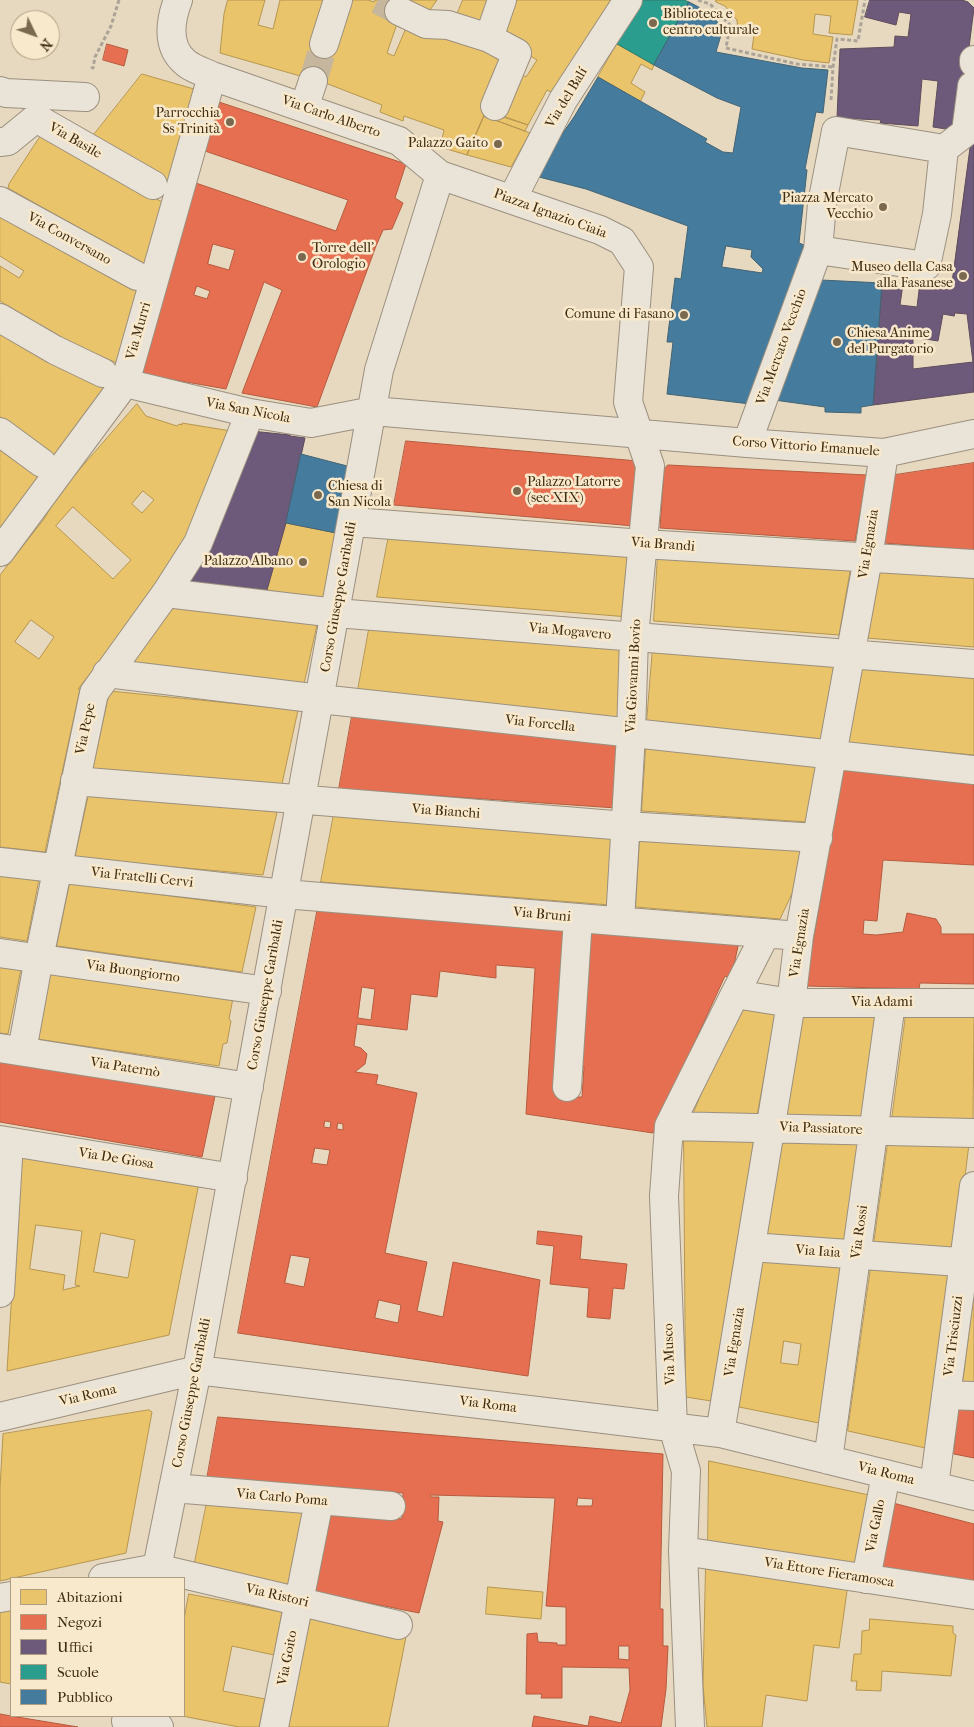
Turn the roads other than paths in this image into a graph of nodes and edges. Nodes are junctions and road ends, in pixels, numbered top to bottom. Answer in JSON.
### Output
{"nodes":[{"id":1,"x":178,"y":0,"type":"edge"},
{"id":2,"x":338,"y":0,"type":"edge"},
{"id":3,"x":502,"y":0,"type":"edge"},
{"id":4,"x":628,"y":0,"type":"edge"},
{"id":5,"x":399,"y":11,"type":"tunnel mouth"},
{"id":6,"x":489,"y":38,"type":"junction"},
{"id":7,"x":324,"y":44,"type":"tunnel mouth"},
{"id":8,"x":973,"y":70,"type":"edge"},
{"id":9,"x":212,"y":76,"type":"junction"},
{"id":10,"x":313,"y":80,"type":"tunnel mouth"},
{"id":11,"x":84,"y":96,"type":"dead end"},
{"id":12,"x":2,"y":98,"type":"edge"},
{"id":13,"x":495,"y":106,"type":"dead end"},
{"id":14,"x":304,"y":108,"type":"junction"},
{"id":15,"x":0,"y":142,"type":"edge"},
{"id":16,"x":944,"y":149,"type":"junction"},
{"id":17,"x":440,"y":175,"type":"junction"},
{"id":18,"x":153,"y":185,"type":"dead end"},
{"id":19,"x":512,"y":199,"type":"junction"},
{"id":20,"x":0,"y":201,"type":"edge"},
{"id":21,"x":818,"y":250,"type":"junction"},
{"id":22,"x":137,"y":276,"type":"dead end"},
{"id":23,"x":0,"y":318,"type":"edge"},
{"id":24,"x":114,"y":378,"type":"junction"},
{"id":25,"x":373,"y":411,"type":"junction"},
{"id":26,"x":250,"y":413,"type":"junction"},
{"id":27,"x":0,"y":432,"type":"edge"},
{"id":28,"x":638,"y":433,"type":"junction"},
{"id":29,"x":974,"y":434,"type":"edge"},
{"id":30,"x":747,"y":443,"type":"junction"},
{"id":31,"x":884,"y":453,"type":"junction"},
{"id":32,"x":42,"y":463,"type":"dead end"},
{"id":33,"x":353,"y":522,"type":"junction"},
{"id":34,"x":643,"y":544,"type":"junction"},
{"id":35,"x":0,"y":552,"type":"edge"},
{"id":36,"x":868,"y":558,"type":"junction"},
{"id":37,"x":974,"y":564,"type":"edge"},
{"id":38,"x":166,"y":593,"type":"junction"},
{"id":39,"x":336,"y":612,"type":"junction"},
{"id":40,"x":634,"y":637,"type":"junction"},
{"id":41,"x":849,"y":654,"type":"junction"},
{"id":42,"x":974,"y":664,"type":"edge"},
{"id":43,"x":107,"y":674,"type":"junction"},
{"id":44,"x":320,"y":699,"type":"junction"},
{"id":45,"x":631,"y":734,"type":"junction"},
{"id":46,"x":833,"y":754,"type":"junction"},
{"id":47,"x":974,"y":770,"type":"edge"},
{"id":48,"x":75,"y":781,"type":"junction"},
{"id":49,"x":302,"y":800,"type":"junction"},
{"id":50,"x":626,"y":826,"type":"junction"},
{"id":51,"x":818,"y":838,"type":"junction"},
{"id":52,"x":0,"y":862,"type":"edge"},
{"id":53,"x":57,"y":868,"type":"junction"},
{"id":54,"x":284,"y":894,"type":"junction"},
{"id":55,"x":578,"y":918,"type":"junction"},
{"id":56,"x":620,"y":921,"type":"junction"},
{"id":57,"x":766,"y":933,"type":"junction"},
{"id":58,"x":799,"y":936,"type":"junction"},
{"id":59,"x":0,"y":953,"type":"edge"},
{"id":60,"x":39,"y":958,"type":"junction"},
{"id":61,"x":267,"y":991,"type":"junction"},
{"id":62,"x":735,"y":994,"type":"junction"},
{"id":63,"x":791,"y":1003,"type":"junction"},
{"id":64,"x":891,"y":1003,"type":"junction"},
{"id":65,"x":974,"y":1003,"type":"edge"},
{"id":66,"x":11,"y":1050,"type":"edge"},
{"id":67,"x":249,"y":1087,"type":"junction"},
{"id":68,"x":567,"y":1087,"type":"dead end"},
{"id":69,"x":669,"y":1126,"type":"junction"},
{"id":70,"x":771,"y":1128,"type":"junction"},
{"id":71,"x":874,"y":1131,"type":"junction"},
{"id":72,"x":974,"y":1133,"type":"edge"},
{"id":73,"x":5,"y":1141,"type":"edge"},
{"id":74,"x":233,"y":1178,"type":"junction"},
{"id":75,"x":974,"y":1186,"type":"edge"},
{"id":76,"x":751,"y":1247,"type":"junction"},
{"id":77,"x":857,"y":1255,"type":"junction"},
{"id":78,"x":969,"y":1263,"type":"edge"},
{"id":79,"x":0,"y":1293,"type":"edge"},
{"id":80,"x":197,"y":1370,"type":"junction"},
{"id":81,"x":946,"y":1395,"type":"junction"},
{"id":82,"x":974,"y":1396,"type":"edge"},
{"id":83,"x":0,"y":1417,"type":"edge"},
{"id":84,"x":674,"y":1427,"type":"junction"},
{"id":85,"x":720,"y":1433,"type":"junction"},
{"id":86,"x":828,"y":1460,"type":"junction"},
{"id":87,"x":886,"y":1474,"type":"junction"},
{"id":88,"x":934,"y":1486,"type":"junction"},
{"id":89,"x":173,"y":1488,"type":"junction"},
{"id":90,"x":974,"y":1496,"type":"edge"},
{"id":91,"x":319,"y":1501,"type":"junction"},
{"id":92,"x":391,"y":1506,"type":"dead end"},
{"id":93,"x":684,"y":1551,"type":"junction"},
{"id":94,"x":156,"y":1573,"type":"edge"},
{"id":95,"x":114,"y":1577,"type":"edge"},
{"id":96,"x":176,"y":1577,"type":"edge"},
{"id":97,"x":185,"y":1579,"type":"edge"},
{"id":98,"x":866,"y":1579,"type":"junction"},
{"id":99,"x":974,"y":1595,"type":"edge"},
{"id":100,"x":299,"y":1601,"type":"junction"},
{"id":101,"x":398,"y":1625,"type":"dead end"},
{"id":102,"x":126,"y":1721,"type":"edge"},
{"id":103,"x":159,"y":1727,"type":"edge"},
{"id":104,"x":274,"y":1727,"type":"edge"},
{"id":105,"x":690,"y":1727,"type":"edge"}],
"edges":[{"from":1,"to":9,"type":"street","name":"Via Carlo Alberto"},
{"from":2,"to":7,"type":"street"},
{"from":3,"to":6,"type":"street"},
{"from":4,"to":19,"type":"street","name":"Via del Balí"},
{"from":5,"to":6,"type":"street"},
{"from":6,"to":13,"type":"street"},
{"from":8,"to":16,"type":"street"},
{"from":9,"to":14,"type":"street","name":"Via Carlo Alberto"},
{"from":9,"to":24,"type":"street","name":"Via Murri"},
{"from":10,"to":14,"type":"street"},
{"from":11,"to":12,"type":"street"},
{"from":14,"to":17,"type":"street","name":"Via Carlo Alberto"},
{"from":15,"to":18,"type":"street","name":"Via Basile"},
{"from":16,"to":21,"type":"street"},
{"from":16,"to":21,"type":"street"},
{"from":17,"to":19,"type":"street","name":"Piazza Ignazio Ciaia"},
{"from":17,"to":25,"type":"street"},
{"from":19,"to":28,"type":"street","name":"Piazza Ignazio Ciaia"},
{"from":20,"to":22,"type":"street","name":"Via Conversano"},
{"from":21,"to":30,"type":"street","name":"Via Mercato Vecchio"},
{"from":23,"to":24,"type":"street","name":"Via San Nicola"},
{"from":24,"to":26,"type":"street","name":"Via San Nicola"},
{"from":24,"to":35,"type":"street","name":"Via Murri"},
{"from":25,"to":26,"type":"street","name":"Via San Nicola"},
{"from":25,"to":28,"type":"street"},
{"from":25,"to":33,"type":"street","name":"Corso Giuseppe Garibaldi"},
{"from":26,"to":38,"type":"street","name":"Via Pepe"},
{"from":27,"to":32,"type":"street"},
{"from":28,"to":30,"type":"street","name":"Corso Vittorio Emanuele"},
{"from":28,"to":34,"type":"street","name":"Via Giovanni Bovio"},
{"from":29,"to":31,"type":"street","name":"Corso Vittorio Emanuele"},
{"from":30,"to":31,"type":"street","name":"Corso Vittorio Emanuele"},
{"from":31,"to":36,"type":"street","name":"Via Egnazia"},
{"from":33,"to":34,"type":"street","name":"Via Brandi"},
{"from":33,"to":39,"type":"street","name":"Corso Giuseppe Garibaldi"},
{"from":34,"to":36,"type":"street","name":"Via Brandi"},
{"from":34,"to":40,"type":"street","name":"Via Giovanni Bovio"},
{"from":36,"to":37,"type":"street","name":"Via Brandi"},
{"from":36,"to":41,"type":"street","name":"Via Egnazia"},
{"from":38,"to":39,"type":"street","name":"Via Mogavero"},
{"from":38,"to":43,"type":"street","name":"Via Pepe"},
{"from":39,"to":40,"type":"street","name":"Via Mogavero"},
{"from":39,"to":44,"type":"street","name":"Corso Giuseppe Garibaldi"},
{"from":40,"to":41,"type":"street","name":"Via Mogavero"},
{"from":40,"to":45,"type":"street","name":"Via Giovanni Bovio"},
{"from":41,"to":42,"type":"street","name":"Via Mogavero"},
{"from":41,"to":46,"type":"street","name":"Via Egnazia"},
{"from":43,"to":44,"type":"street","name":"Via Forcella"},
{"from":43,"to":48,"type":"street","name":"Via Pepe"},
{"from":44,"to":45,"type":"street","name":"Via Forcella"},
{"from":44,"to":49,"type":"street","name":"Corso Giuseppe Garibaldi"},
{"from":45,"to":46,"type":"street","name":"Via Forcella"},
{"from":45,"to":50,"type":"street","name":"Via Giovanni Bovio"},
{"from":46,"to":47,"type":"street","name":"Via Forcella"},
{"from":46,"to":51,"type":"street","name":"Via Egnazia"},
{"from":48,"to":49,"type":"street","name":"Via Bianchi"},
{"from":48,"to":53,"type":"street","name":"Via Pepe"},
{"from":49,"to":50,"type":"street","name":"Via Bianchi"},
{"from":49,"to":54,"type":"street","name":"Corso Giuseppe Garibaldi"},
{"from":50,"to":51,"type":"street","name":"Via Bianchi"},
{"from":50,"to":56,"type":"street","name":"Via Giovanni Bovio"},
{"from":51,"to":58,"type":"street","name":"Via Egnazia"},
{"from":52,"to":53,"type":"street","name":"Via Fratelli Cervi"},
{"from":53,"to":54,"type":"street","name":"Via Fratelli Cervi"},
{"from":53,"to":60,"type":"street","name":"Via Pepe"},
{"from":54,"to":55,"type":"street","name":"Via Bruni"},
{"from":54,"to":61,"type":"street","name":"Corso Giuseppe Garibaldi"},
{"from":55,"to":56,"type":"street","name":"Via Bruni"},
{"from":55,"to":68,"type":"street"},
{"from":56,"to":57,"type":"street","name":"Via Bruni"},
{"from":57,"to":58,"type":"street","name":"Via Bruni"},
{"from":57,"to":62,"type":"street","name":"Via Musco"},
{"from":58,"to":63,"type":"street","name":"Via Egnazia"},
{"from":59,"to":60,"type":"street","name":"Via Buongiorno"},
{"from":60,"to":61,"type":"street","name":"Via Buongiorno"},
{"from":60,"to":66,"type":"street","name":"Via Pepe"},
{"from":61,"to":67,"type":"street","name":"Corso Giuseppe Garibaldi"},
{"from":62,"to":63,"type":"street","name":"Via Adami"},
{"from":62,"to":69,"type":"street","name":"Via Musco"},
{"from":63,"to":64,"type":"street","name":"Via Adami"},
{"from":63,"to":70,"type":"street","name":"Via Egnazia"},
{"from":64,"to":65,"type":"street","name":"Via Adami"},
{"from":64,"to":71,"type":"street","name":"Via Rossi"},
{"from":66,"to":67,"type":"street","name":"Via Paternò"},
{"from":67,"to":74,"type":"street","name":"Corso Giuseppe Garibaldi"},
{"from":69,"to":70,"type":"street","name":"Via Passiatore"},
{"from":69,"to":84,"type":"street","name":"Via Musco"},
{"from":70,"to":71,"type":"street","name":"Via Passiatore"},
{"from":70,"to":76,"type":"street","name":"Via Egnazia"},
{"from":71,"to":72,"type":"street","name":"Via Passiatore"},
{"from":71,"to":77,"type":"street","name":"Via Rossi"},
{"from":73,"to":74,"type":"street","name":"Via De Giosa"},
{"from":73,"to":79,"type":"street"},
{"from":74,"to":80,"type":"street","name":"Corso Giuseppe Garibaldi"},
{"from":75,"to":78,"type":"street","name":"Via Trisciuzzi"},
{"from":76,"to":77,"type":"street","name":"Via Iaia"},
{"from":76,"to":85,"type":"street","name":"Via Egnazia"},
{"from":77,"to":78,"type":"street","name":"Via Iaia"},
{"from":77,"to":86,"type":"street","name":"Via Rossi"},
{"from":78,"to":81,"type":"street","name":"Via Trisciuzzi"},
{"from":80,"to":83,"type":"street","name":"Via Roma"},
{"from":80,"to":84,"type":"street","name":"Via Roma"},
{"from":80,"to":89,"type":"street","name":"Corso Giuseppe Garibaldi"},
{"from":81,"to":82,"type":"street"},
{"from":81,"to":88,"type":"street","name":"Via Trisciuzzi"},
{"from":84,"to":85,"type":"street","name":"Via Roma"},
{"from":84,"to":93,"type":"street","name":"Via Musco"},
{"from":85,"to":86,"type":"street","name":"Via Roma"},
{"from":86,"to":87,"type":"street","name":"Via Roma"},
{"from":87,"to":88,"type":"street","name":"Via Roma"},
{"from":87,"to":98,"type":"street","name":"Via Gallo"},
{"from":88,"to":90,"type":"street","name":"Via Roma"},
{"from":89,"to":91,"type":"street","name":"Via Carlo Poma"},
{"from":89,"to":94,"type":"street","name":"Corso Giuseppe Garibaldi"},
{"from":91,"to":92,"type":"street","name":"Via Carlo Poma"},
{"from":91,"to":100,"type":"street","name":"Via Goito"},
{"from":93,"to":98,"type":"street","name":"Via Ettore Fieramosca"},
{"from":93,"to":105,"type":"street","name":"Via Musco"},
{"from":94,"to":95,"type":"street"},
{"from":94,"to":96,"type":"street","name":"Via Ristori"},
{"from":97,"to":100,"type":"street","name":"Via Ristori"},
{"from":98,"to":99,"type":"street","name":"Via Ettore Fieramosca"},
{"from":100,"to":101,"type":"street","name":"Via Ristori"},
{"from":100,"to":104,"type":"street","name":"Via Goito"},
{"from":102,"to":103,"type":"street"}]}
